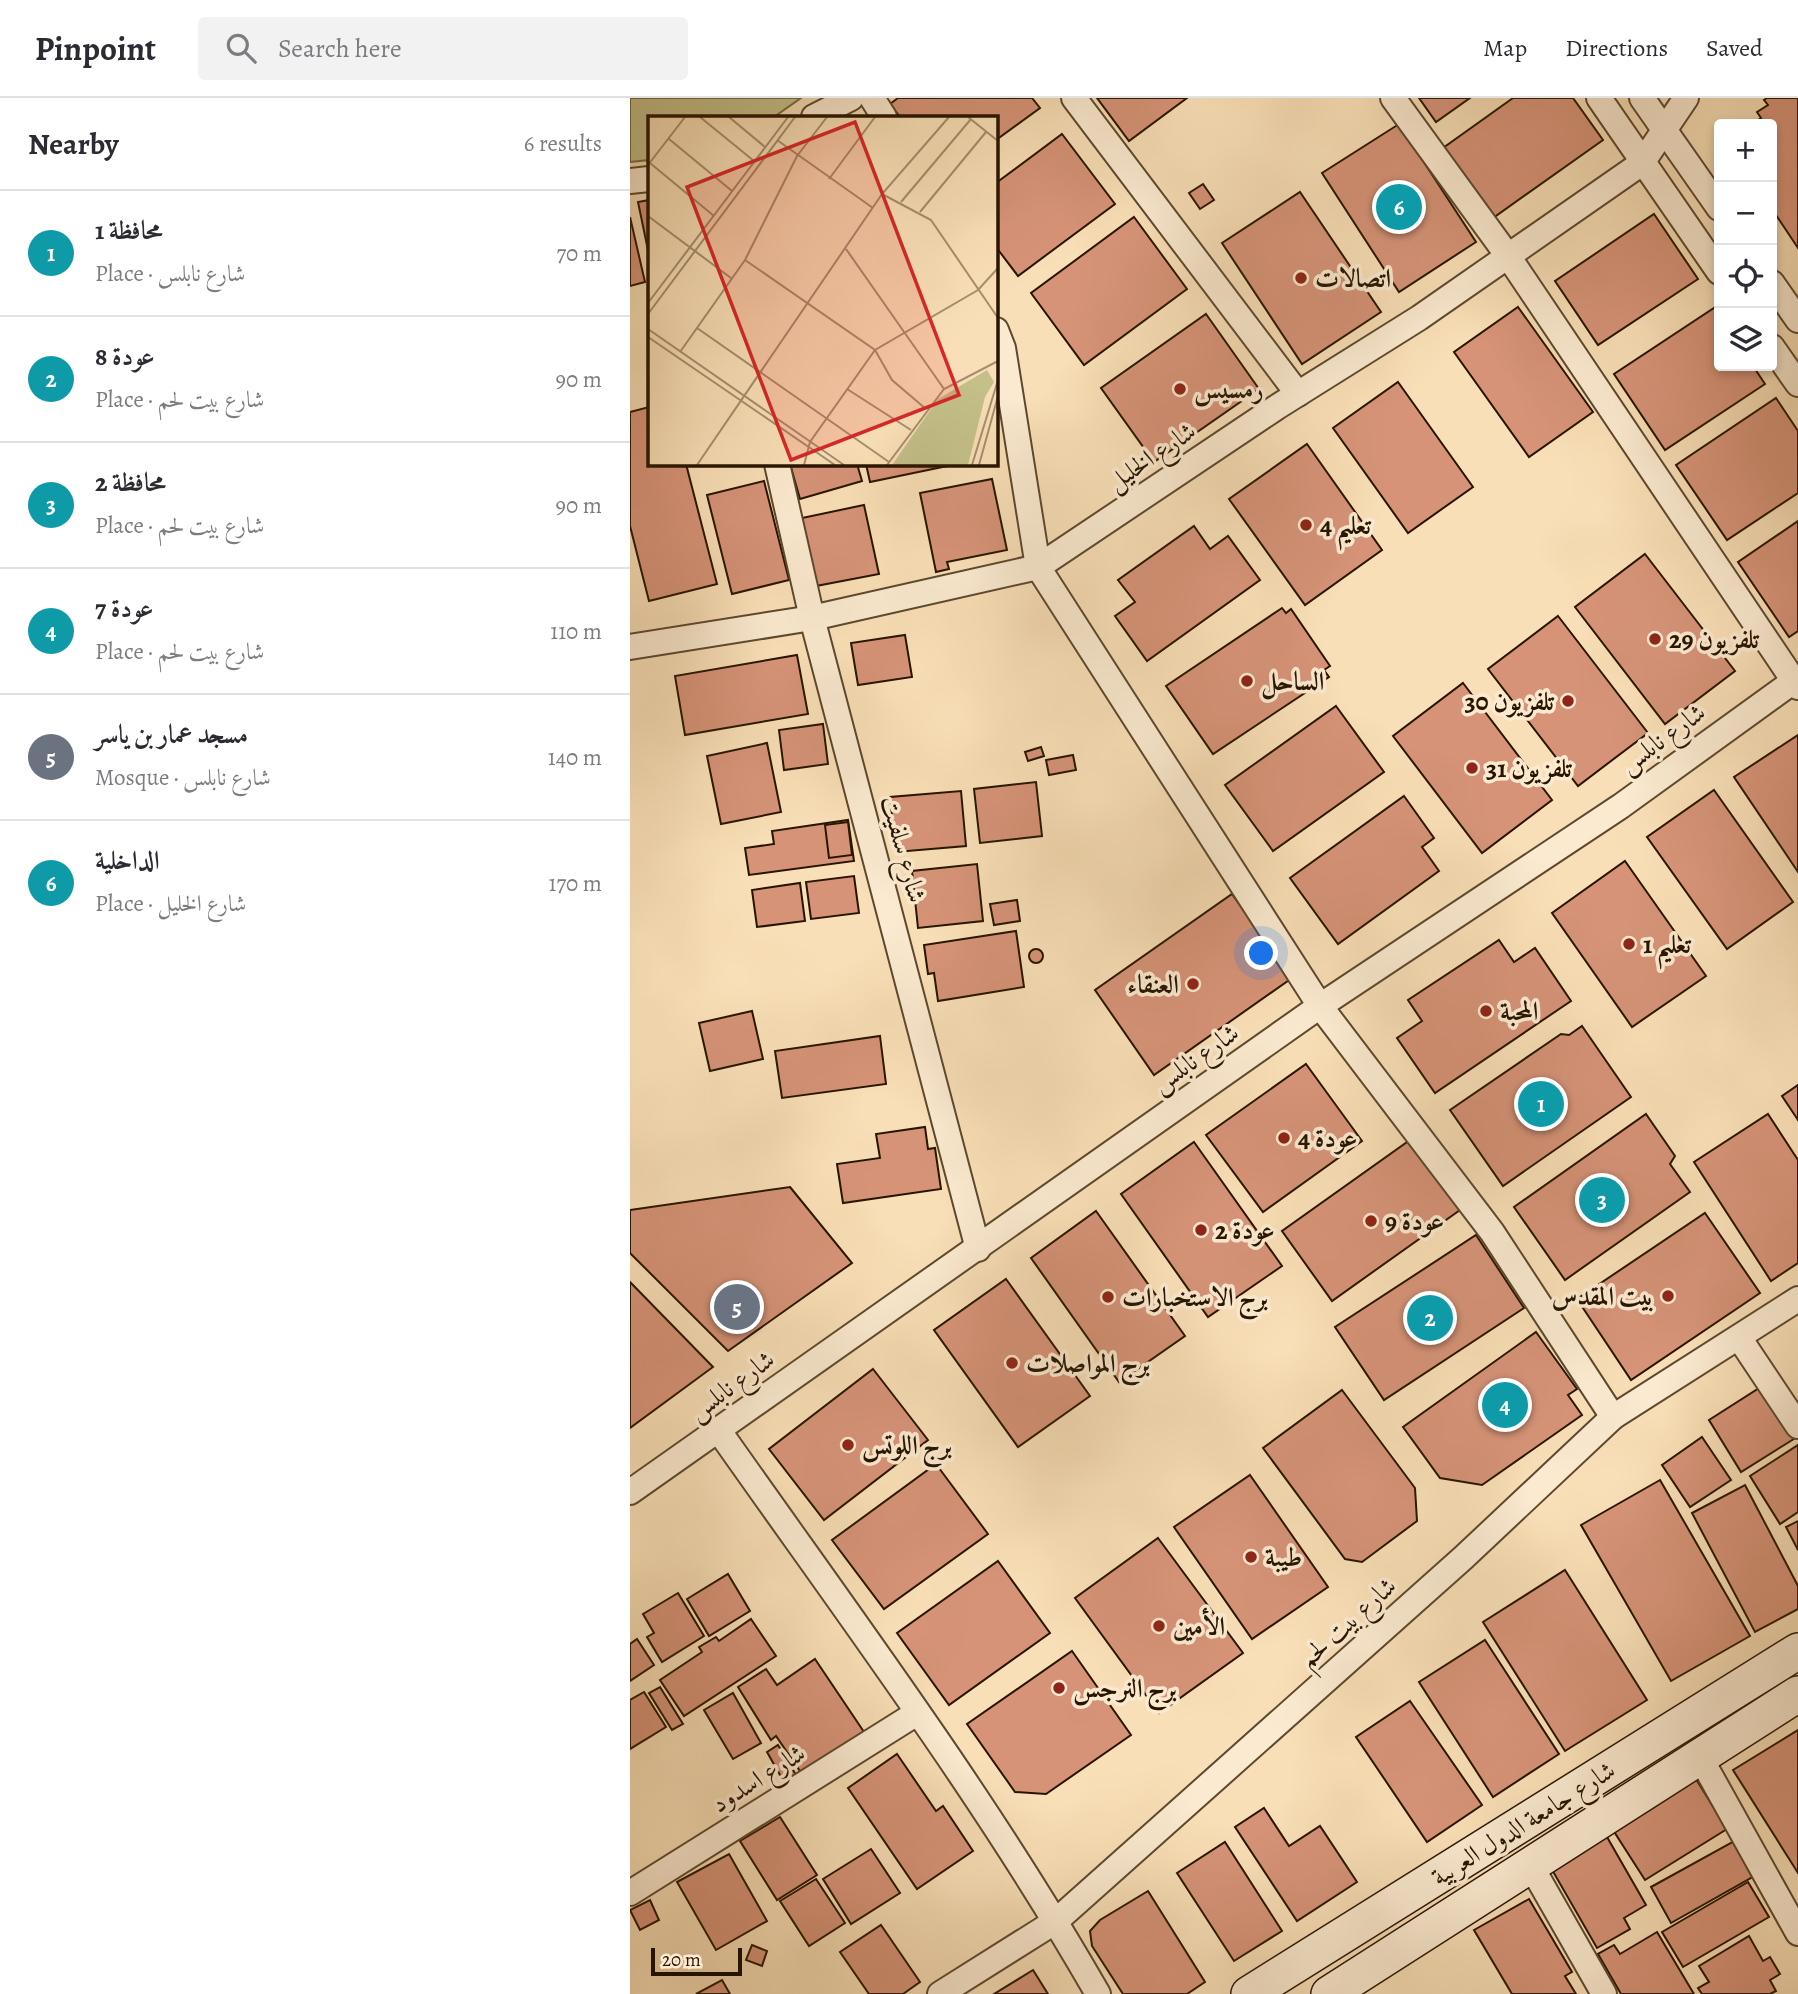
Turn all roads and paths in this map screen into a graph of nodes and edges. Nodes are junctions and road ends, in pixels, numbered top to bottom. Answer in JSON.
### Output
{"nodes":[{"id":1,"x":851,"y":98,"type":"edge"},
{"id":2,"x":872,"y":98,"type":"edge"},
{"id":3,"x":1074,"y":98,"type":"edge"},
{"id":4,"x":1393,"y":98,"type":"edge"},
{"id":5,"x":1599,"y":98,"type":"edge"},
{"id":6,"x":1642,"y":98,"type":"edge"},
{"id":7,"x":1686,"y":98,"type":"edge"},
{"id":8,"x":816,"y":116,"type":"edge"},
{"id":9,"x":883,"y":116,"type":"edge"},
{"id":10,"x":1664,"y":129,"type":"junction"},
{"id":11,"x":1642,"y":163,"type":"junction"},
{"id":12,"x":648,"y":179,"type":"edge"},
{"id":13,"x":630,"y":181,"type":"edge"},
{"id":14,"x":1714,"y":201,"type":"edge"},
{"id":15,"x":1508,"y":256,"type":"junction"},
{"id":16,"x":1714,"y":265,"type":"edge"},
{"id":17,"x":1777,"y":290,"type":"edge"},
{"id":18,"x":1798,"y":320,"type":"edge"},
{"id":19,"x":998,"y":335,"type":"edge"},
{"id":20,"x":1777,"y":354,"type":"edge"},
{"id":21,"x":1798,"y":384,"type":"edge"},
{"id":22,"x":1298,"y":394,"type":"junction"},
{"id":23,"x":777,"y":466,"type":"edge"},
{"id":24,"x":1038,"y":567,"type":"junction"},
{"id":25,"x":812,"y":618,"type":"junction"},
{"id":26,"x":630,"y":647,"type":"edge"},
{"id":27,"x":1797,"y":682,"type":"edge"},
{"id":28,"x":1320,"y":1006,"type":"junction"},
{"id":29,"x":978,"y":1249,"type":"junction"},
{"id":30,"x":1798,"y":1299,"type":"edge"},
{"id":31,"x":1740,"y":1339,"type":"junction"},
{"id":32,"x":1613,"y":1418,"type":"junction"},
{"id":33,"x":1798,"y":1426,"type":"edge"},
{"id":34,"x":719,"y":1431,"type":"junction"},
{"id":35,"x":630,"y":1492,"type":"edge"},
{"id":36,"x":1798,"y":1651,"type":"edge"},
{"id":37,"x":1798,"y":1694,"type":"edge"},
{"id":38,"x":917,"y":1713,"type":"junction"},
{"id":39,"x":1700,"y":1757,"type":"junction"},
{"id":40,"x":1531,"y":1866,"type":"junction"},
{"id":41,"x":630,"y":1893,"type":"edge"},
{"id":42,"x":1056,"y":1921,"type":"junction"},
{"id":43,"x":1798,"y":1933,"type":"edge"},
{"id":44,"x":1331,"y":1993,"type":"edge"},
{"id":45,"x":940,"y":1994,"type":"edge"},
{"id":46,"x":1098,"y":1994,"type":"edge"},
{"id":47,"x":1249,"y":1994,"type":"edge"},
{"id":48,"x":1604,"y":1994,"type":"edge"}],
"edges":[{"from":1,"to":8,"type":"street"},
{"from":2,"to":9,"type":"street"},
{"from":3,"to":22,"type":"street"},
{"from":4,"to":15,"type":"street"},
{"from":5,"to":11,"type":"street"},
{"from":6,"to":10,"type":"street"},
{"from":7,"to":10,"type":"street"},
{"from":10,"to":11,"type":"street"},
{"from":10,"to":14,"type":"street"},
{"from":11,"to":15,"type":"street","name":"شارع الخليل"},
{"from":11,"to":16,"type":"street"},
{"from":12,"to":13,"type":"street"},
{"from":15,"to":22,"type":"street","name":"شارع الخليل"},
{"from":15,"to":27,"type":"street"},
{"from":17,"to":18,"type":"street"},
{"from":19,"to":24,"type":"street"},
{"from":20,"to":21,"type":"street"},
{"from":22,"to":24,"type":"street","name":"شارع الخليل"},
{"from":23,"to":25,"type":"street","name":"شارع سلفيت"},
{"from":24,"to":25,"type":"street","name":"شارع الخليل"},
{"from":24,"to":28,"type":"street"},
{"from":25,"to":26,"type":"street","name":"شارع الخليل"},
{"from":25,"to":29,"type":"street","name":"شارع سلفيت"},
{"from":27,"to":28,"type":"street","name":"شارع نابلس"},
{"from":28,"to":29,"type":"street","name":"شارع نابلس"},
{"from":28,"to":32,"type":"street"},
{"from":29,"to":34,"type":"street","name":"شارع نابلس"},
{"from":30,"to":31,"type":"street","name":"شارع بيت لحم"},
{"from":31,"to":32,"type":"street","name":"شارع بيت لحم"},
{"from":31,"to":33,"type":"street"},
{"from":32,"to":42,"type":"street","name":"شارع بيت لحم"},
{"from":34,"to":35,"type":"street","name":"شارع نابلس"},
{"from":34,"to":38,"type":"street"},
{"from":36,"to":47,"type":"main road","name":"شارع جامعة الدول العربية"},
{"from":37,"to":39,"type":"main road","name":"شارع جامعة الدول العربية"},
{"from":38,"to":41,"type":"street","name":"شارع اسدود"},
{"from":38,"to":42,"type":"street"},
{"from":39,"to":40,"type":"main road","name":"شارع جامعة الدول العربية"},
{"from":39,"to":43,"type":"street"},
{"from":40,"to":44,"type":"main road","name":"شارع جامعة الدول العربية"},
{"from":40,"to":48,"type":"street"},
{"from":42,"to":45,"type":"street","name":"شارع بيت لحم"},
{"from":42,"to":46,"type":"street"}]}
